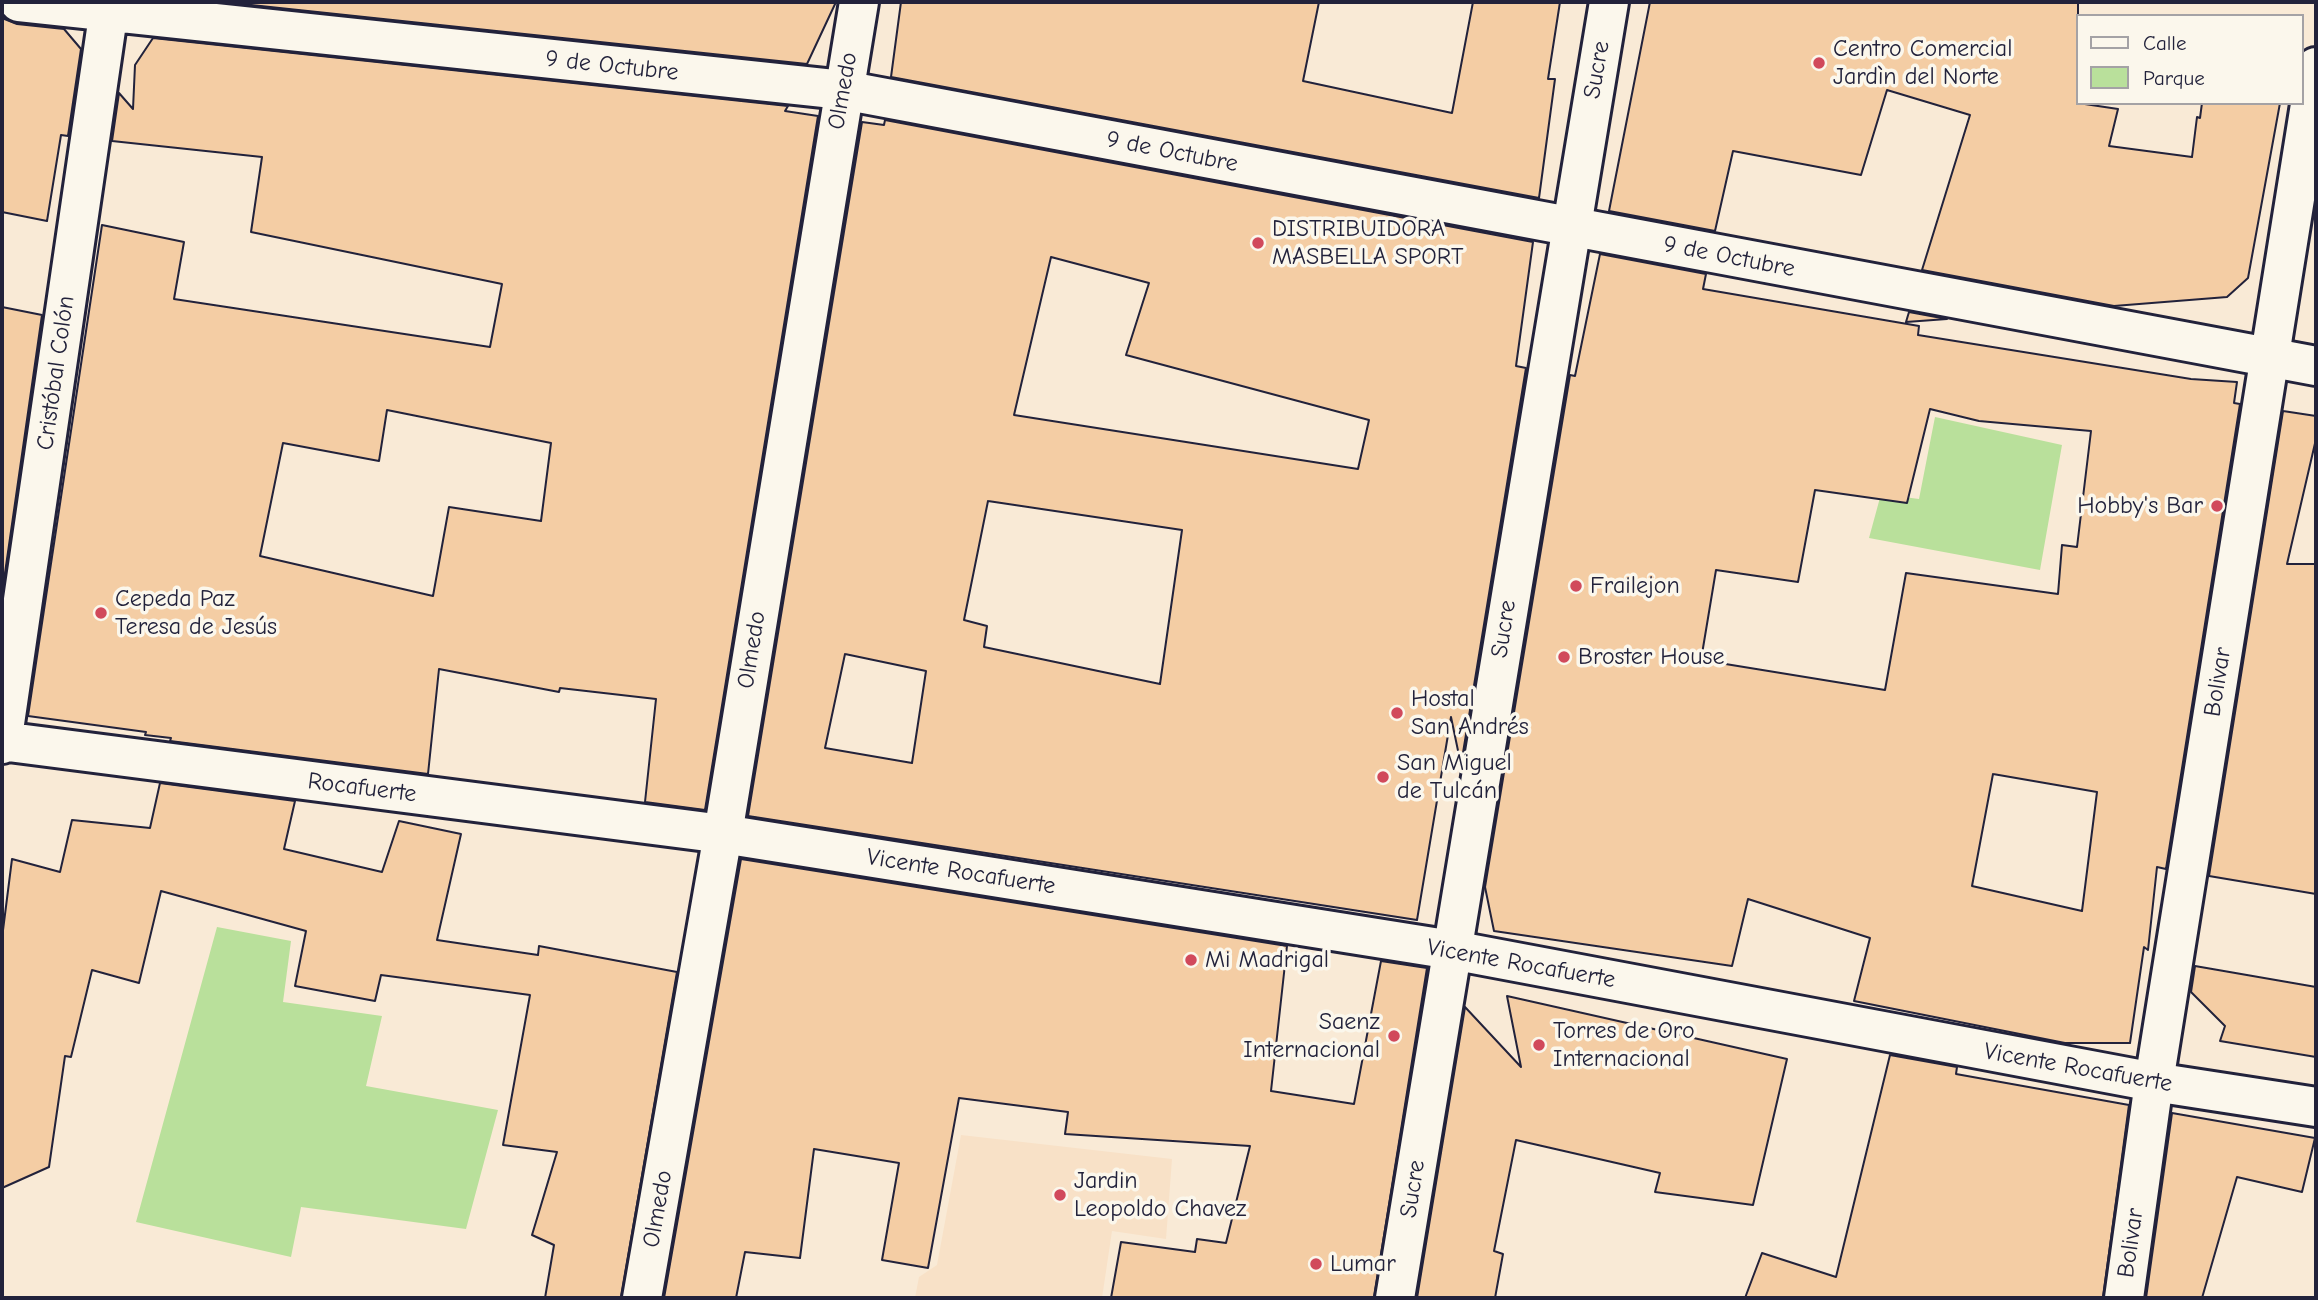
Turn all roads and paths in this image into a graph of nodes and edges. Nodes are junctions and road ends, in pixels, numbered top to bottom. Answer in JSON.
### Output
{"nodes":[{"id":1,"x":19,"y":2,"type":"edge"},
{"id":2,"x":859,"y":2,"type":"edge"},
{"id":3,"x":1609,"y":2,"type":"edge"},
{"id":4,"x":109,"y":7,"type":"edge"},
{"id":5,"x":2316,"y":67,"type":"edge"},
{"id":6,"x":843,"y":90,"type":"junction"},
{"id":7,"x":1570,"y":228,"type":"junction"},
{"id":8,"x":2270,"y":357,"type":"junction"},
{"id":9,"x":2316,"y":366,"type":"edge"},
{"id":10,"x":2,"y":742,"type":"edge"},
{"id":11,"x":723,"y":834,"type":"junction"},
{"id":12,"x":1452,"y":950,"type":"junction"},
{"id":13,"x":2154,"y":1082,"type":"junction"},
{"id":14,"x":2316,"y":1107,"type":"edge"},
{"id":15,"x":642,"y":1298,"type":"edge"},
{"id":16,"x":1395,"y":1298,"type":"edge"},
{"id":17,"x":2124,"y":1298,"type":"edge"}],
"edges":[{"from":1,"to":4,"type":"street","name":"9 de Octubre"},
{"from":2,"to":6,"type":"street","name":"Olmedo"},
{"from":3,"to":7,"type":"street","name":"Sucre"},
{"from":4,"to":6,"type":"street","name":"9 de Octubre"},
{"from":4,"to":10,"type":"street","name":"Cristóbal Colón"},
{"from":5,"to":8,"type":"street","name":"Bolivar"},
{"from":6,"to":7,"type":"street","name":"9 de Octubre"},
{"from":6,"to":11,"type":"street","name":"Olmedo"},
{"from":7,"to":8,"type":"street","name":"9 de Octubre"},
{"from":7,"to":12,"type":"street","name":"Sucre"},
{"from":8,"to":9,"type":"street","name":"9 de Octubre"},
{"from":8,"to":13,"type":"street","name":"Bolivar"},
{"from":10,"to":11,"type":"street","name":"Rocafuerte"},
{"from":11,"to":12,"type":"street","name":"Vicente Rocafuerte"},
{"from":11,"to":15,"type":"street","name":"Olmedo"},
{"from":12,"to":13,"type":"street","name":"Vicente Rocafuerte"},
{"from":12,"to":16,"type":"street","name":"Sucre"},
{"from":13,"to":14,"type":"street","name":"Vicente Rocafuerte"},
{"from":13,"to":17,"type":"street","name":"Bolivar"}]}
